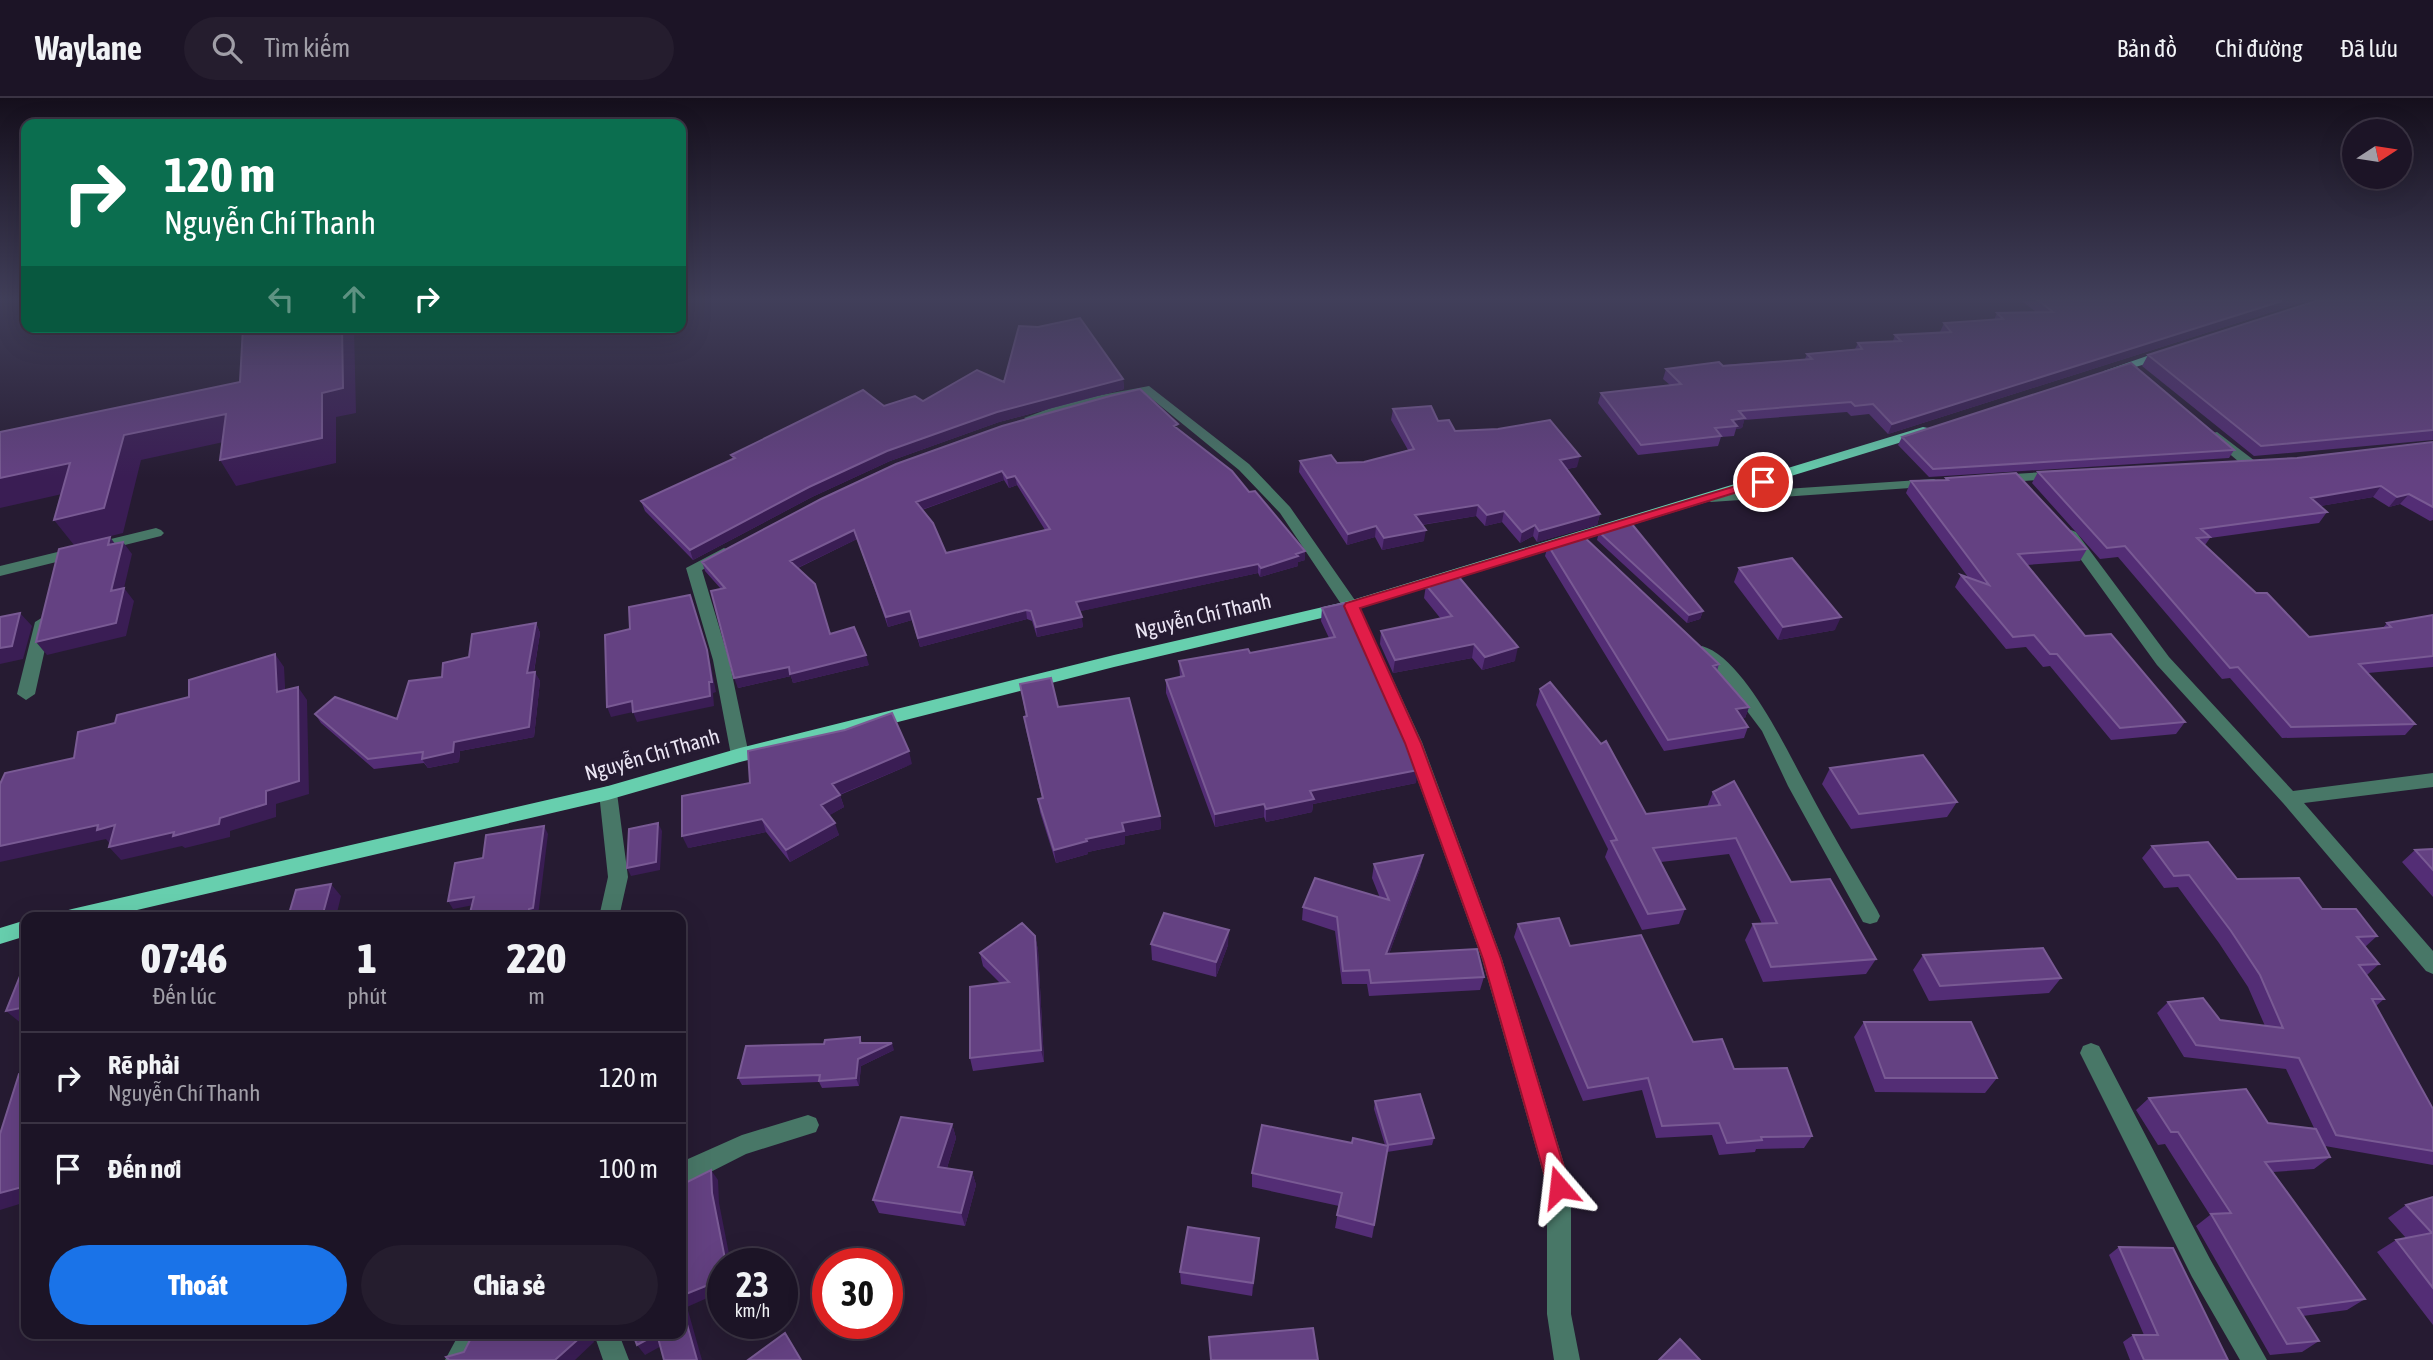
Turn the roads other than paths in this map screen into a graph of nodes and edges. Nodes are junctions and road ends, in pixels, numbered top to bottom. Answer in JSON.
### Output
{"nodes":[{"id":1,"x":2154,"y":360,"type":"edge"},
{"id":2,"x":2091,"y":377,"type":"edge"},
{"id":3,"x":1016,"y":423,"type":"edge"},
{"id":4,"x":1934,"y":427,"type":"edge"},
{"id":5,"x":2210,"y":430,"type":"edge"},
{"id":6,"x":2224,"y":464,"type":"edge"},
{"id":7,"x":2080,"y":473,"type":"edge"},
{"id":8,"x":2015,"y":478,"type":"junction"},
{"id":9,"x":1987,"y":480,"type":"edge"},
{"id":10,"x":1946,"y":482,"type":"edge"},
{"id":11,"x":2031,"y":494,"type":"edge"},
{"id":12,"x":1711,"y":498,"type":"junction"},
{"id":13,"x":2056,"y":519,"type":"edge"},
{"id":14,"x":156,"y":533,"type":"dead end"},
{"id":15,"x":1582,"y":537,"type":"junction"},
{"id":16,"x":741,"y":544,"type":"edge"},
{"id":17,"x":1601,"y":556,"type":"edge"},
{"id":18,"x":0,"y":571,"type":"edge"},
{"id":19,"x":1352,"y":606,"type":"junction"},
{"id":20,"x":47,"y":607,"type":"edge"},
{"id":21,"x":1689,"y":640,"type":"edge"},
{"id":22,"x":26,"y":694,"type":"dead end"},
{"id":23,"x":740,"y":755,"type":"junction"},
{"id":24,"x":2433,"y":780,"type":"edge"},
{"id":25,"x":608,"y":793,"type":"junction"},
{"id":26,"x":2289,"y":797,"type":"junction"},
{"id":27,"x":94,"y":912,"type":"edge"},
{"id":28,"x":610,"y":912,"type":"edge"},
{"id":29,"x":1870,"y":916,"type":"dead end"},
{"id":30,"x":21,"y":930,"type":"edge"},
{"id":31,"x":0,"y":936,"type":"edge"},
{"id":32,"x":2433,"y":965,"type":"edge"},
{"id":33,"x":2091,"y":1053,"type":"dead end"},
{"id":34,"x":808,"y":1125,"type":"dead end"},
{"id":35,"x":686,"y":1173,"type":"edge"},
{"id":36,"x":470,"y":1339,"type":"edge"},
{"id":37,"x":609,"y":1339,"type":"edge"},
{"id":38,"x":458,"y":1360,"type":"edge"},
{"id":39,"x":617,"y":1360,"type":"edge"},
{"id":40,"x":1566,"y":1360,"type":"edge"},
{"id":41,"x":2254,"y":1360,"type":"edge"}],
"edges":[{"from":1,"to":2,"type":"main road"},
{"from":3,"to":19,"type":"street"},
{"from":4,"to":12,"type":"main road","name":"Nguyễn Chí Thanh"},
{"from":5,"to":6,"type":"street"},
{"from":7,"to":8,"type":"street"},
{"from":8,"to":9,"type":"street"},
{"from":8,"to":11,"type":"street"},
{"from":10,"to":12,"type":"street"},
{"from":12,"to":15,"type":"main road","name":"Nguyễn Chí Thanh"},
{"from":13,"to":26,"type":"street"},
{"from":14,"to":18,"type":"street"},
{"from":15,"to":17,"type":"street"},
{"from":15,"to":19,"type":"main road","name":"Nguyễn Chí Thanh"},
{"from":16,"to":23,"type":"street"},
{"from":19,"to":23,"type":"main road","name":"Nguyễn Chí Thanh"},
{"from":19,"to":40,"type":"street"},
{"from":20,"to":22,"type":"street"},
{"from":21,"to":29,"type":"street"},
{"from":23,"to":25,"type":"main road","name":"Nguyễn Chí Thanh"},
{"from":24,"to":26,"type":"street"},
{"from":25,"to":27,"type":"main road","name":"Nguyễn Chí Thanh"},
{"from":25,"to":28,"type":"street"},
{"from":26,"to":32,"type":"street"},
{"from":30,"to":31,"type":"main road"},
{"from":33,"to":41,"type":"street"},
{"from":34,"to":35,"type":"street"},
{"from":36,"to":38,"type":"street"},
{"from":37,"to":39,"type":"street"}]}
